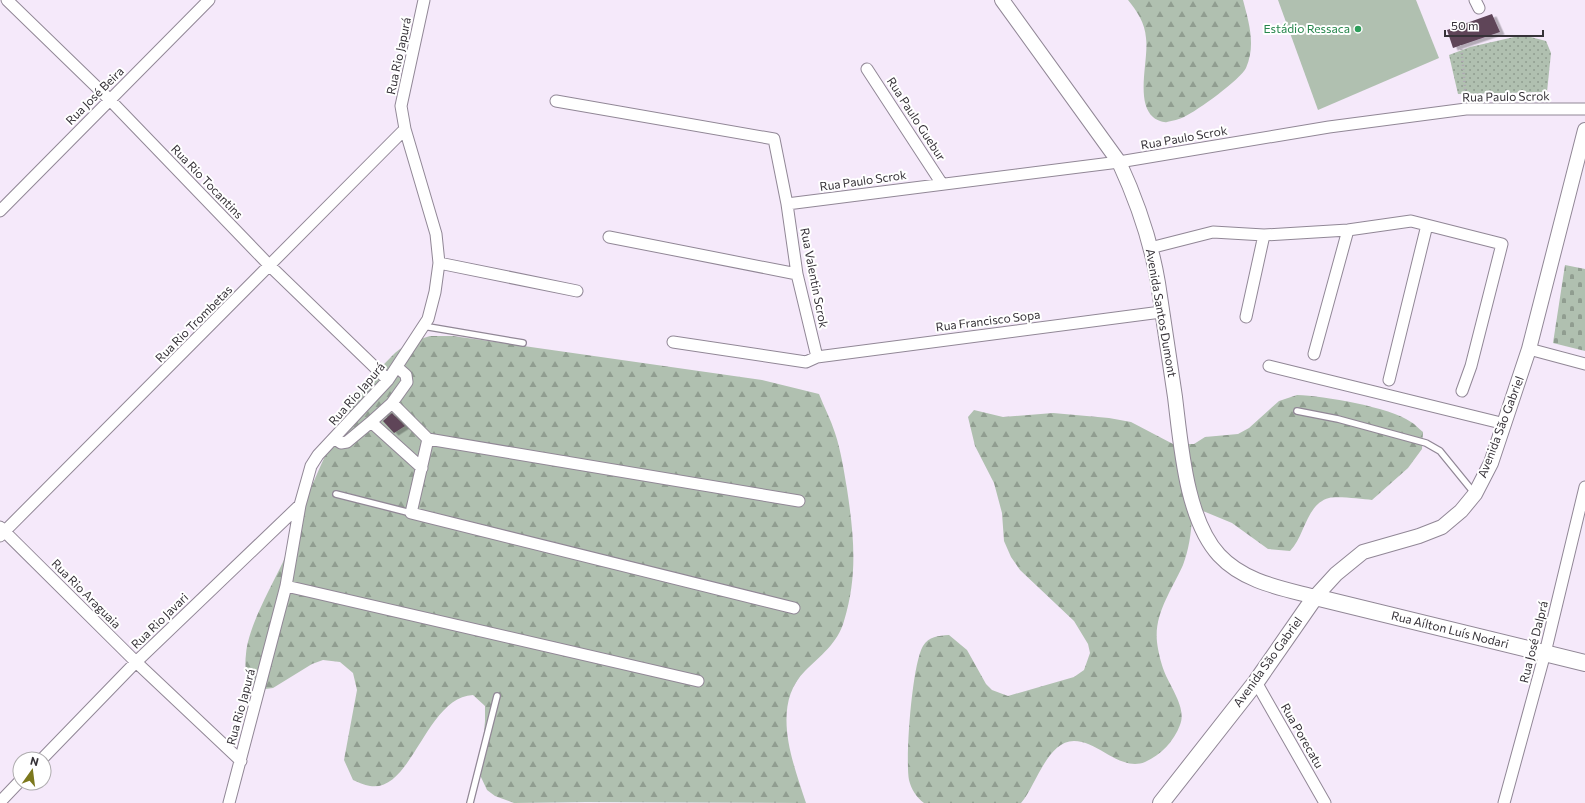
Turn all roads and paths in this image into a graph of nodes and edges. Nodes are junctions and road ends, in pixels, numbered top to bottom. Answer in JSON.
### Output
{"nodes":[{"id":1,"x":7,"y":0,"type":"edge"},
{"id":2,"x":209,"y":0,"type":"edge"},
{"id":3,"x":424,"y":0,"type":"edge"},
{"id":4,"x":1002,"y":0,"type":"edge"},
{"id":5,"x":1461,"y":45,"type":"dead end"},
{"id":6,"x":867,"y":69,"type":"dead end"},
{"id":7,"x":109,"y":99,"type":"junction"},
{"id":8,"x":556,"y":101,"type":"dead end"},
{"id":9,"x":1466,"y":109,"type":"junction"},
{"id":10,"x":1585,"y":109,"type":"edge"},
{"id":11,"x":405,"y":129,"type":"junction"},
{"id":12,"x":1585,"y":130,"type":"edge"},
{"id":13,"x":1119,"y":162,"type":"junction"},
{"id":14,"x":942,"y":184,"type":"junction"},
{"id":15,"x":787,"y":204,"type":"junction"},
{"id":16,"x":0,"y":211,"type":"edge"},
{"id":17,"x":1427,"y":225,"type":"junction"},
{"id":18,"x":1348,"y":230,"type":"junction"},
{"id":19,"x":1264,"y":235,"type":"junction"},
{"id":20,"x":609,"y":237,"type":"dead end"},
{"id":21,"x":1150,"y":248,"type":"junction"},
{"id":22,"x":439,"y":263,"type":"junction"},
{"id":23,"x":270,"y":266,"type":"junction"},
{"id":24,"x":797,"y":274,"type":"junction"},
{"id":25,"x":577,"y":291,"type":"dead end"},
{"id":26,"x":1161,"y":312,"type":"junction"},
{"id":27,"x":1246,"y":317,"type":"dead end"},
{"id":28,"x":423,"y":326,"type":"junction"},
{"id":29,"x":673,"y":342,"type":"dead end"},
{"id":30,"x":523,"y":343,"type":"dead end"},
{"id":31,"x":1530,"y":349,"type":"junction"},
{"id":32,"x":1314,"y":354,"type":"dead end"},
{"id":33,"x":817,"y":357,"type":"junction"},
{"id":34,"x":1585,"y":364,"type":"edge"},
{"id":35,"x":1269,"y":366,"type":"dead end"},
{"id":36,"x":397,"y":367,"type":"junction"},
{"id":37,"x":388,"y":380,"type":"junction"},
{"id":38,"x":1389,"y":380,"type":"dead end"},
{"id":39,"x":1462,"y":391,"type":"dead end"},
{"id":40,"x":392,"y":403,"type":"junction"},
{"id":41,"x":1297,"y":410,"type":"dead end"},
{"id":42,"x":371,"y":422,"type":"junction"},
{"id":43,"x":1505,"y":424,"type":"junction"},
{"id":44,"x":335,"y":439,"type":"junction"},
{"id":45,"x":428,"y":439,"type":"junction"},
{"id":46,"x":422,"y":468,"type":"junction"},
{"id":47,"x":1585,"y":487,"type":"edge"},
{"id":48,"x":336,"y":494,"type":"dead end"},
{"id":49,"x":1475,"y":494,"type":"junction"},
{"id":50,"x":799,"y":501,"type":"dead end"},
{"id":51,"x":300,"y":506,"type":"junction"},
{"id":52,"x":411,"y":513,"type":"junction"},
{"id":53,"x":2,"y":531,"type":"edge"},
{"id":54,"x":286,"y":586,"type":"junction"},
{"id":55,"x":1315,"y":597,"type":"junction"},
{"id":56,"x":794,"y":608,"type":"dead end"},
{"id":57,"x":1545,"y":653,"type":"junction"},
{"id":58,"x":136,"y":662,"type":"junction"},
{"id":59,"x":1585,"y":663,"type":"edge"},
{"id":60,"x":698,"y":681,"type":"dead end"},
{"id":61,"x":1256,"y":682,"type":"junction"},
{"id":62,"x":497,"y":696,"type":"dead end"},
{"id":63,"x":50,"y":751,"type":"edge"},
{"id":64,"x":241,"y":761,"type":"junction"},
{"id":65,"x":12,"y":790,"type":"edge"},
{"id":66,"x":0,"y":802,"type":"edge"},
{"id":67,"x":229,"y":803,"type":"edge"},
{"id":68,"x":470,"y":803,"type":"edge"},
{"id":69,"x":1161,"y":803,"type":"edge"},
{"id":70,"x":1325,"y":803,"type":"edge"},
{"id":71,"x":1504,"y":803,"type":"edge"}],
"edges":[{"from":1,"to":7,"type":"street","name":"Rua Rio Tocantins"},
{"from":2,"to":7,"type":"street","name":"Rua José Beira"},
{"from":3,"to":11,"type":"street","name":"Rua Rio Japurá"},
{"from":4,"to":13,"type":"street","name":"Avenida Santos Dumont"},
{"from":5,"to":9,"type":"path"},
{"from":6,"to":14,"type":"street","name":"Rua Paulo Guebur"},
{"from":7,"to":16,"type":"street","name":"Rua José Beira"},
{"from":7,"to":23,"type":"street","name":"Rua Rio Tocantins"},
{"from":8,"to":15,"type":"street","name":"Rua Valentin Scrok"},
{"from":9,"to":10,"type":"street","name":"Rua Paulo Scrok"},
{"from":9,"to":13,"type":"street","name":"Rua Paulo Scrok"},
{"from":11,"to":22,"type":"street","name":"Rua Rio Japurá"},
{"from":11,"to":23,"type":"street","name":"Rua Rio Trombetas"},
{"from":12,"to":31,"type":"street","name":"Avenida São Gabriel"},
{"from":13,"to":14,"type":"street","name":"Rua Paulo Scrok"},
{"from":13,"to":21,"type":"street","name":"Avenida Santos Dumont"},
{"from":14,"to":15,"type":"street","name":"Rua Paulo Scrok"},
{"from":15,"to":24,"type":"street","name":"Rua Valentin Scrok"},
{"from":17,"to":18,"type":"street"},
{"from":17,"to":38,"type":"street"},
{"from":17,"to":39,"type":"street"},
{"from":18,"to":19,"type":"street"},
{"from":18,"to":32,"type":"street"},
{"from":19,"to":21,"type":"street"},
{"from":19,"to":27,"type":"street"},
{"from":20,"to":24,"type":"street"},
{"from":21,"to":26,"type":"street","name":"Avenida Santos Dumont"},
{"from":22,"to":25,"type":"street"},
{"from":22,"to":28,"type":"street","name":"Rua Rio Japurá"},
{"from":23,"to":37,"type":"street","name":"Rua Rio Tocantins"},
{"from":23,"to":53,"type":"street","name":"Rua Rio Trombetas"},
{"from":24,"to":33,"type":"street","name":"Rua Valentin Scrok"},
{"from":26,"to":33,"type":"street","name":"Rua Francisco Sopa"},
{"from":26,"to":55,"type":"street","name":"Avenida Santos Dumont"},
{"from":28,"to":30,"type":"lane"},
{"from":28,"to":36,"type":"street","name":"Rua Rio Japurá"},
{"from":29,"to":33,"type":"street","name":"Rua Francisco Sopa"},
{"from":31,"to":34,"type":"street"},
{"from":31,"to":43,"type":"street","name":"Avenida São Gabriel"},
{"from":35,"to":43,"type":"street"},
{"from":36,"to":37,"type":"street","name":"Rua Rio Japurá"},
{"from":36,"to":40,"type":"street"},
{"from":37,"to":44,"type":"street","name":"Rua Rio Japurá"},
{"from":40,"to":42,"type":"street"},
{"from":40,"to":45,"type":"street"},
{"from":41,"to":49,"type":"lane"},
{"from":42,"to":44,"type":"street"},
{"from":42,"to":46,"type":"street"},
{"from":43,"to":49,"type":"street","name":"Avenida São Gabriel"},
{"from":44,"to":51,"type":"street","name":"Rua Rio Japurá"},
{"from":45,"to":46,"type":"street"},
{"from":45,"to":50,"type":"street"},
{"from":46,"to":52,"type":"street"},
{"from":47,"to":57,"type":"street","name":"Rua José Dalprá"},
{"from":48,"to":52,"type":"lane"},
{"from":49,"to":55,"type":"street","name":"Avenida São Gabriel"},
{"from":51,"to":54,"type":"street","name":"Rua Rio Japurá"},
{"from":51,"to":58,"type":"street","name":"Rua Rio Javari"},
{"from":52,"to":56,"type":"street"},
{"from":53,"to":58,"type":"street","name":"Rua Rio Araguaia"},
{"from":54,"to":60,"type":"street"},
{"from":54,"to":64,"type":"street","name":"Rua Rio Japurá"},
{"from":55,"to":57,"type":"main road","name":"Rua Aílton Luís Nodari"},
{"from":55,"to":61,"type":"main road","name":"Avenida São Gabriel"},
{"from":57,"to":59,"type":"main road","name":"Rua Aílton Luís Nodari"},
{"from":57,"to":71,"type":"street","name":"Rua José Dalprá"},
{"from":58,"to":63,"type":"street","name":"Rua Rio Javari"},
{"from":58,"to":64,"type":"street","name":"Rua Rio Araguaia"},
{"from":61,"to":69,"type":"main road","name":"Avenida São Gabriel"},
{"from":61,"to":70,"type":"street","name":"Rua Porecatu"},
{"from":62,"to":68,"type":"lane"},
{"from":64,"to":67,"type":"street","name":"Rua Rio Japurá"},
{"from":65,"to":66,"type":"street"}]}
